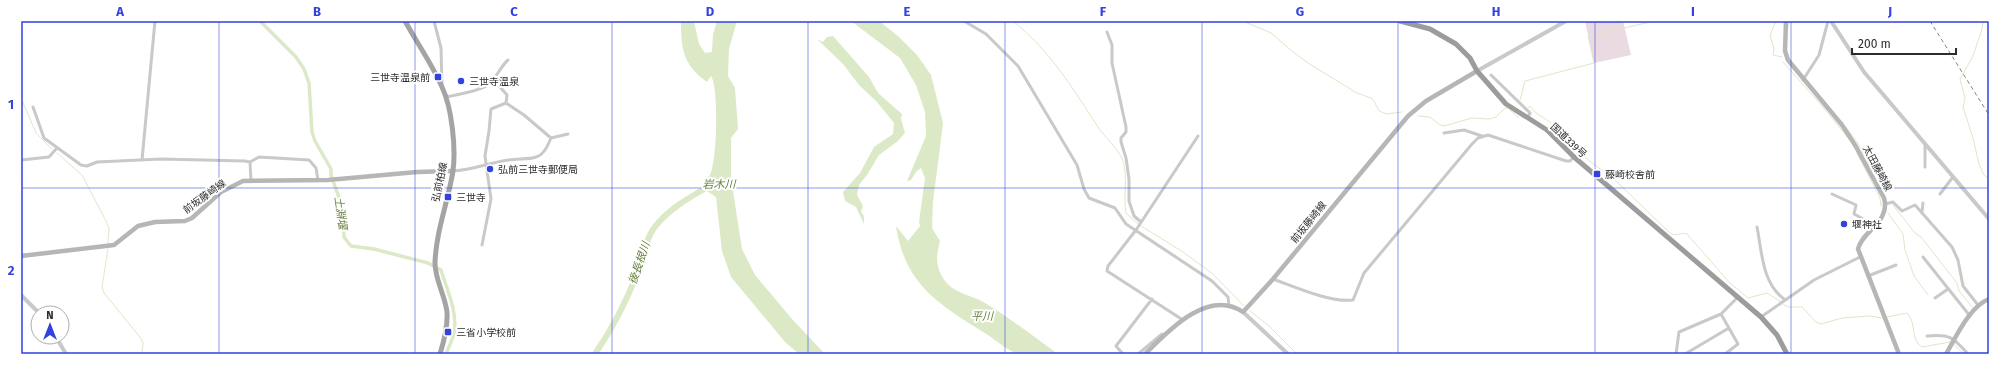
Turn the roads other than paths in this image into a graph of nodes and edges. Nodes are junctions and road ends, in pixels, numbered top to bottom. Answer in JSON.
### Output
{"nodes":[{"id":1,"x":155,"y":21,"type":"edge"},
{"id":2,"x":405,"y":21,"type":"edge"},
{"id":3,"x":434,"y":21,"type":"edge"},
{"id":4,"x":964,"y":21,"type":"edge"},
{"id":5,"x":1400,"y":21,"type":"edge"},
{"id":6,"x":1566,"y":21,"type":"edge"},
{"id":7,"x":1786,"y":21,"type":"edge"},
{"id":8,"x":1830,"y":21,"type":"edge"},
{"id":9,"x":1107,"y":32,"type":"dead end"},
{"id":10,"x":508,"y":60,"type":"dead end"},
{"id":11,"x":1477,"y":71,"type":"junction"},
{"id":12,"x":1491,"y":75,"type":"dead end"},
{"id":13,"x":493,"y":79,"type":"junction"},
{"id":14,"x":1803,"y":80,"type":"junction"},
{"id":15,"x":442,"y":87,"type":"junction"},
{"id":16,"x":446,"y":97,"type":"junction"},
{"id":17,"x":506,"y":103,"type":"junction"},
{"id":18,"x":33,"y":107,"type":"dead end"},
{"id":19,"x":1528,"y":117,"type":"junction"},
{"id":20,"x":1444,"y":133,"type":"dead end"},
{"id":21,"x":568,"y":134,"type":"dead end"},
{"id":22,"x":1198,"y":136,"type":"dead end"},
{"id":23,"x":1482,"y":136,"type":"junction"},
{"id":24,"x":551,"y":138,"type":"junction"},
{"id":25,"x":1925,"y":144,"type":"junction"},
{"id":26,"x":57,"y":148,"type":"junction"},
{"id":27,"x":1574,"y":157,"type":"junction"},
{"id":28,"x":21,"y":160,"type":"edge"},
{"id":29,"x":142,"y":160,"type":"junction"},
{"id":30,"x":250,"y":162,"type":"junction"},
{"id":31,"x":486,"y":164,"type":"junction"},
{"id":32,"x":1925,"y":167,"type":"dead end"},
{"id":33,"x":452,"y":171,"type":"junction"},
{"id":34,"x":1953,"y":177,"type":"junction"},
{"id":35,"x":318,"y":180,"type":"junction"},
{"id":36,"x":251,"y":181,"type":"junction"},
{"id":37,"x":1832,"y":194,"type":"dead end"},
{"id":38,"x":1940,"y":194,"type":"dead end"},
{"id":39,"x":1923,"y":203,"type":"dead end"},
{"id":40,"x":1885,"y":204,"type":"junction"},
{"id":41,"x":1922,"y":212,"type":"junction"},
{"id":42,"x":1989,"y":219,"type":"edge"},
{"id":43,"x":1141,"y":222,"type":"junction"},
{"id":44,"x":1876,"y":226,"type":"junction"},
{"id":45,"x":1757,"y":227,"type":"dead end"},
{"id":46,"x":1137,"y":229,"type":"junction"},
{"id":47,"x":482,"y":245,"type":"dead end"},
{"id":48,"x":21,"y":256,"type":"edge"},
{"id":49,"x":1923,"y":256,"type":"dead end"},
{"id":50,"x":1860,"y":257,"type":"junction"},
{"id":51,"x":1896,"y":265,"type":"dead end"},
{"id":52,"x":1868,"y":276,"type":"junction"},
{"id":53,"x":1273,"y":279,"type":"junction"},
{"id":54,"x":1948,"y":289,"type":"junction"},
{"id":55,"x":21,"y":295,"type":"edge"},
{"id":56,"x":1738,"y":297,"type":"junction"},
{"id":57,"x":1935,"y":298,"type":"dead end"},
{"id":58,"x":1152,"y":299,"type":"junction"},
{"id":59,"x":1784,"y":299,"type":"junction"},
{"id":60,"x":1989,"y":299,"type":"edge"},
{"id":61,"x":31,"y":305,"type":"edge"},
{"id":62,"x":1229,"y":305,"type":"junction"},
{"id":63,"x":1978,"y":305,"type":"junction"},
{"id":64,"x":1243,"y":312,"type":"junction"},
{"id":65,"x":1721,"y":314,"type":"junction"},
{"id":66,"x":1970,"y":316,"type":"junction"},
{"id":67,"x":1761,"y":317,"type":"junction"},
{"id":68,"x":1183,"y":320,"type":"junction"},
{"id":69,"x":1729,"y":328,"type":"junction"},
{"id":70,"x":1164,"y":335,"type":"junction"},
{"id":71,"x":1927,"y":336,"type":"dead end"},
{"id":72,"x":1955,"y":340,"type":"junction"},
{"id":73,"x":61,"y":345,"type":"edge"},
{"id":74,"x":66,"y":354,"type":"edge"},
{"id":75,"x":440,"y":354,"type":"edge"},
{"id":76,"x":1122,"y":354,"type":"edge"},
{"id":77,"x":1138,"y":354,"type":"edge"},
{"id":78,"x":1145,"y":354,"type":"edge"},
{"id":79,"x":1288,"y":354,"type":"edge"},
{"id":80,"x":1676,"y":354,"type":"edge"},
{"id":81,"x":1685,"y":354,"type":"edge"},
{"id":82,"x":1725,"y":354,"type":"edge"},
{"id":83,"x":1787,"y":354,"type":"edge"},
{"id":84,"x":1899,"y":354,"type":"edge"},
{"id":85,"x":1946,"y":354,"type":"edge"},
{"id":86,"x":1968,"y":354,"type":"edge"}],
"edges":[{"from":1,"to":29,"type":"street"},
{"from":2,"to":15,"type":"main road","name":"弘前柏線"},
{"from":3,"to":15,"type":"street"},
{"from":4,"to":46,"type":"street"},
{"from":5,"to":11,"type":"highway","name":"国道339号"},
{"from":6,"to":11,"type":"street"},
{"from":7,"to":14,"type":"main road","name":"太田藤崎線"},
{"from":8,"to":14,"type":"street"},
{"from":8,"to":25,"type":"street"},
{"from":9,"to":43,"type":"street"},
{"from":10,"to":13,"type":"street"},
{"from":11,"to":19,"type":"highway","name":"国道339号"},
{"from":11,"to":53,"type":"main road","name":"前坂藤崎線"},
{"from":12,"to":19,"type":"street"},
{"from":13,"to":16,"type":"street"},
{"from":13,"to":17,"type":"street"},
{"from":14,"to":40,"type":"main road","name":"太田藤崎線"},
{"from":15,"to":16,"type":"main road","name":"弘前柏線"},
{"from":16,"to":33,"type":"main road","name":"弘前柏線"},
{"from":17,"to":24,"type":"street"},
{"from":17,"to":31,"type":"street"},
{"from":18,"to":26,"type":"street"},
{"from":19,"to":27,"type":"highway","name":"国道339号"},
{"from":20,"to":23,"type":"street"},
{"from":21,"to":24,"type":"street"},
{"from":22,"to":43,"type":"street"},
{"from":23,"to":27,"type":"street"},
{"from":23,"to":53,"type":"street"},
{"from":24,"to":31,"type":"street"},
{"from":25,"to":32,"type":"street"},
{"from":25,"to":34,"type":"street"},
{"from":26,"to":28,"type":"street"},
{"from":26,"to":29,"type":"street"},
{"from":27,"to":56,"type":"highway","name":"国道339号"},
{"from":29,"to":30,"type":"street"},
{"from":30,"to":35,"type":"street"},
{"from":30,"to":36,"type":"street"},
{"from":31,"to":33,"type":"street"},
{"from":31,"to":47,"type":"street"},
{"from":33,"to":35,"type":"main road","name":"前坂藤崎線"},
{"from":33,"to":75,"type":"main road","name":"弘前柏線"},
{"from":34,"to":38,"type":"street"},
{"from":34,"to":42,"type":"street"},
{"from":35,"to":36,"type":"main road","name":"前坂藤崎線"},
{"from":36,"to":48,"type":"main road","name":"前坂藤崎線"},
{"from":37,"to":44,"type":"street"},
{"from":39,"to":41,"type":"street"},
{"from":40,"to":41,"type":"street"},
{"from":40,"to":44,"type":"main road","name":"太田藤崎線"},
{"from":41,"to":63,"type":"street"},
{"from":43,"to":46,"type":"street"},
{"from":44,"to":50,"type":"main road","name":"太田藤崎線"},
{"from":45,"to":59,"type":"street"},
{"from":46,"to":58,"type":"street"},
{"from":46,"to":62,"type":"street"},
{"from":49,"to":54,"type":"street"},
{"from":50,"to":52,"type":"main road"},
{"from":50,"to":59,"type":"street"},
{"from":51,"to":52,"type":"street"},
{"from":52,"to":84,"type":"main road"},
{"from":53,"to":64,"type":"main road","name":"前坂藤崎線"},
{"from":54,"to":57,"type":"street"},
{"from":54,"to":66,"type":"street"},
{"from":55,"to":61,"type":"street"},
{"from":56,"to":65,"type":"street"},
{"from":56,"to":67,"type":"highway","name":"国道339号"},
{"from":58,"to":68,"type":"street"},
{"from":58,"to":76,"type":"street"},
{"from":59,"to":67,"type":"street"},
{"from":60,"to":63,"type":"main road"},
{"from":62,"to":64,"type":"main road"},
{"from":62,"to":68,"type":"main road"},
{"from":63,"to":66,"type":"main road"},
{"from":64,"to":79,"type":"street"},
{"from":65,"to":69,"type":"street"},
{"from":65,"to":80,"type":"street"},
{"from":66,"to":72,"type":"main road"},
{"from":67,"to":83,"type":"highway","name":"国道339号"},
{"from":68,"to":70,"type":"main road"},
{"from":69,"to":81,"type":"street"},
{"from":69,"to":82,"type":"street"},
{"from":70,"to":77,"type":"street"},
{"from":70,"to":78,"type":"main road"},
{"from":71,"to":72,"type":"street"},
{"from":72,"to":85,"type":"main road"},
{"from":72,"to":86,"type":"street"},
{"from":73,"to":74,"type":"street"}]}
